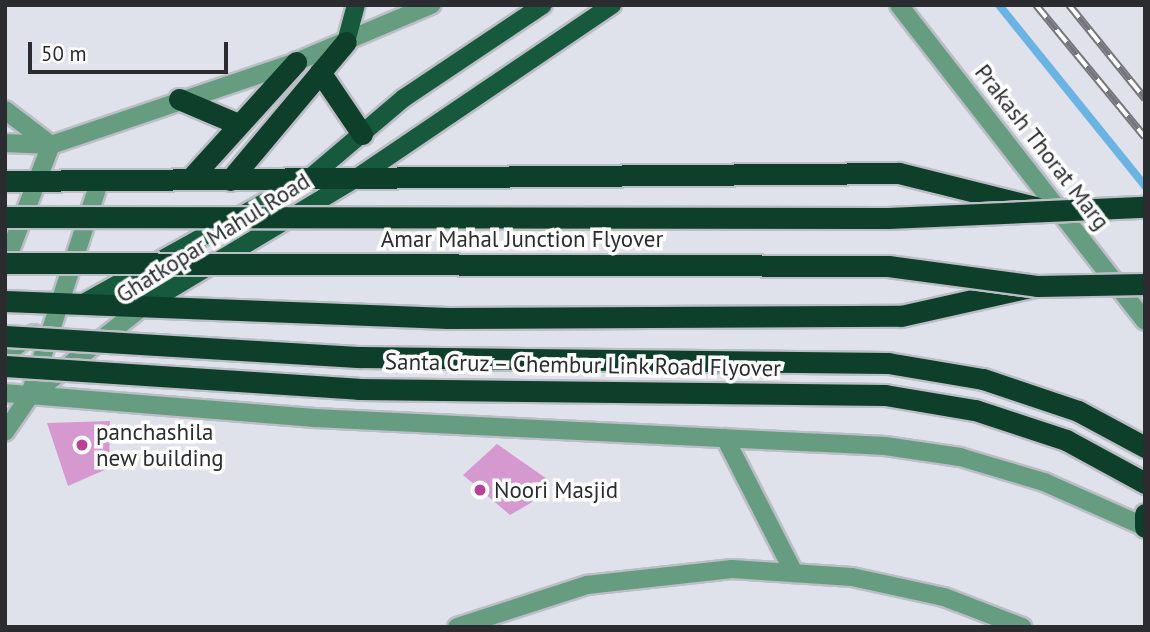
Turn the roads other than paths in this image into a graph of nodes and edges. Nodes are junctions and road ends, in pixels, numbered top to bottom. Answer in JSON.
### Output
{"nodes":[{"id":1,"x":356,"y":5,"type":"edge"},
{"id":2,"x":431,"y":5,"type":"edge"},
{"id":3,"x":542,"y":5,"type":"edge"},
{"id":4,"x":612,"y":5,"type":"edge"},
{"id":5,"x":899,"y":5,"type":"edge"},
{"id":6,"x":346,"y":42,"type":"junction"},
{"id":7,"x":296,"y":62,"type":"junction"},
{"id":8,"x":320,"y":72,"type":"junction"},
{"id":9,"x":179,"y":99,"type":"junction"},
{"id":10,"x":5,"y":110,"type":"edge"},
{"id":11,"x":238,"y":124,"type":"junction"},
{"id":12,"x":362,"y":134,"type":"junction"},
{"id":13,"x":5,"y":143,"type":"edge"},
{"id":14,"x":51,"y":145,"type":"junction"},
{"id":15,"x":312,"y":176,"type":"junction"},
{"id":16,"x":358,"y":177,"type":"junction"},
{"id":17,"x":190,"y":179,"type":"junction"},
{"id":18,"x":100,"y":180,"type":"junction"},
{"id":19,"x":230,"y":180,"type":"junction"},
{"id":20,"x":5,"y":181,"type":"edge"},
{"id":21,"x":35,"y":181,"type":"junction"},
{"id":22,"x":1035,"y":206,"type":"junction"},
{"id":23,"x":1145,"y":207,"type":"edge"},
{"id":24,"x":5,"y":217,"type":"edge"},
{"id":25,"x":5,"y":264,"type":"edge"},
{"id":26,"x":1145,"y":284,"type":"edge"},
{"id":27,"x":1037,"y":286,"type":"junction"},
{"id":28,"x":5,"y":301,"type":"edge"},
{"id":29,"x":85,"y":302,"type":"junction"},
{"id":30,"x":146,"y":304,"type":"junction"},
{"id":31,"x":57,"y":311,"type":"junction"},
{"id":32,"x":1145,"y":321,"type":"edge"},
{"id":33,"x":5,"y":336,"type":"edge"},
{"id":34,"x":5,"y":354,"type":"edge"},
{"id":35,"x":5,"y":366,"type":"edge"},
{"id":36,"x":5,"y":393,"type":"edge"},
{"id":37,"x":29,"y":397,"type":"junction"},
{"id":38,"x":5,"y":432,"type":"edge"},
{"id":39,"x":725,"y":438,"type":"junction"},
{"id":40,"x":1145,"y":447,"type":"edge"},
{"id":41,"x":1145,"y":483,"type":"edge"},
{"id":42,"x":1143,"y":522,"type":"edge"},
{"id":43,"x":794,"y":573,"type":"junction"},
{"id":44,"x":457,"y":627,"type":"edge"},
{"id":45,"x":1022,"y":627,"type":"edge"}],
"edges":[{"from":1,"to":6,"type":"main road"},
{"from":2,"to":6,"type":"street"},
{"from":3,"to":12,"type":"main road","name":"Ghatkopar Mahul Road"},
{"from":4,"to":16,"type":"main road","name":"Ghatkopar Mahul Road"},
{"from":5,"to":32,"type":"street","name":"Prakash Thorat Marg"},
{"from":6,"to":7,"type":"street"},
{"from":6,"to":8,"type":"highway"},
{"from":7,"to":9,"type":"street"},
{"from":7,"to":11,"type":"highway"},
{"from":8,"to":12,"type":"highway"},
{"from":8,"to":19,"type":"highway"},
{"from":9,"to":11,"type":"highway"},
{"from":9,"to":14,"type":"street"},
{"from":10,"to":14,"type":"street"},
{"from":11,"to":17,"type":"highway"},
{"from":12,"to":15,"type":"main road","name":"Ghatkopar Mahul Road"},
{"from":13,"to":14,"type":"street"},
{"from":14,"to":21,"type":"street"},
{"from":15,"to":16,"type":"highway"},
{"from":15,"to":19,"type":"highway"},
{"from":15,"to":29,"type":"main road","name":"Ghatkopar Mahul Road"},
{"from":16,"to":22,"type":"highway"},
{"from":16,"to":30,"type":"main road","name":"Ghatkopar Mahul Road"},
{"from":17,"to":18,"type":"highway"},
{"from":17,"to":19,"type":"highway"},
{"from":18,"to":21,"type":"highway"},
{"from":18,"to":31,"type":"street"},
{"from":20,"to":21,"type":"highway"},
{"from":21,"to":25,"type":"street"},
{"from":22,"to":23,"type":"highway","bridge":true},
{"from":22,"to":24,"type":"highway","name":"Amar Mahal Junction Flyover","bridge":true},
{"from":25,"to":27,"type":"highway","name":"Amar Mahal Junction Flyover","bridge":true},
{"from":26,"to":27,"type":"highway","bridge":true},
{"from":27,"to":30,"type":"highway"},
{"from":28,"to":31,"type":"highway"},
{"from":29,"to":30,"type":"highway"},
{"from":29,"to":31,"type":"highway"},
{"from":30,"to":37,"type":"street","name":"Ghatkopar Mahul Road"},
{"from":31,"to":34,"type":"street"},
{"from":31,"to":37,"type":"street"},
{"from":33,"to":40,"type":"highway","name":"Santa Cruz – Chembur Link Road Flyover","bridge":true},
{"from":35,"to":41,"type":"highway","name":"Santa Cruz – Chembur Link Road Flyover","bridge":true},
{"from":36,"to":37,"type":"street"},
{"from":37,"to":38,"type":"street","name":"Ghatkopar Mahul Road"},
{"from":37,"to":39,"type":"street"},
{"from":39,"to":42,"type":"street"},
{"from":39,"to":43,"type":"street"},
{"from":43,"to":44,"type":"street"},
{"from":43,"to":45,"type":"street"}]}
